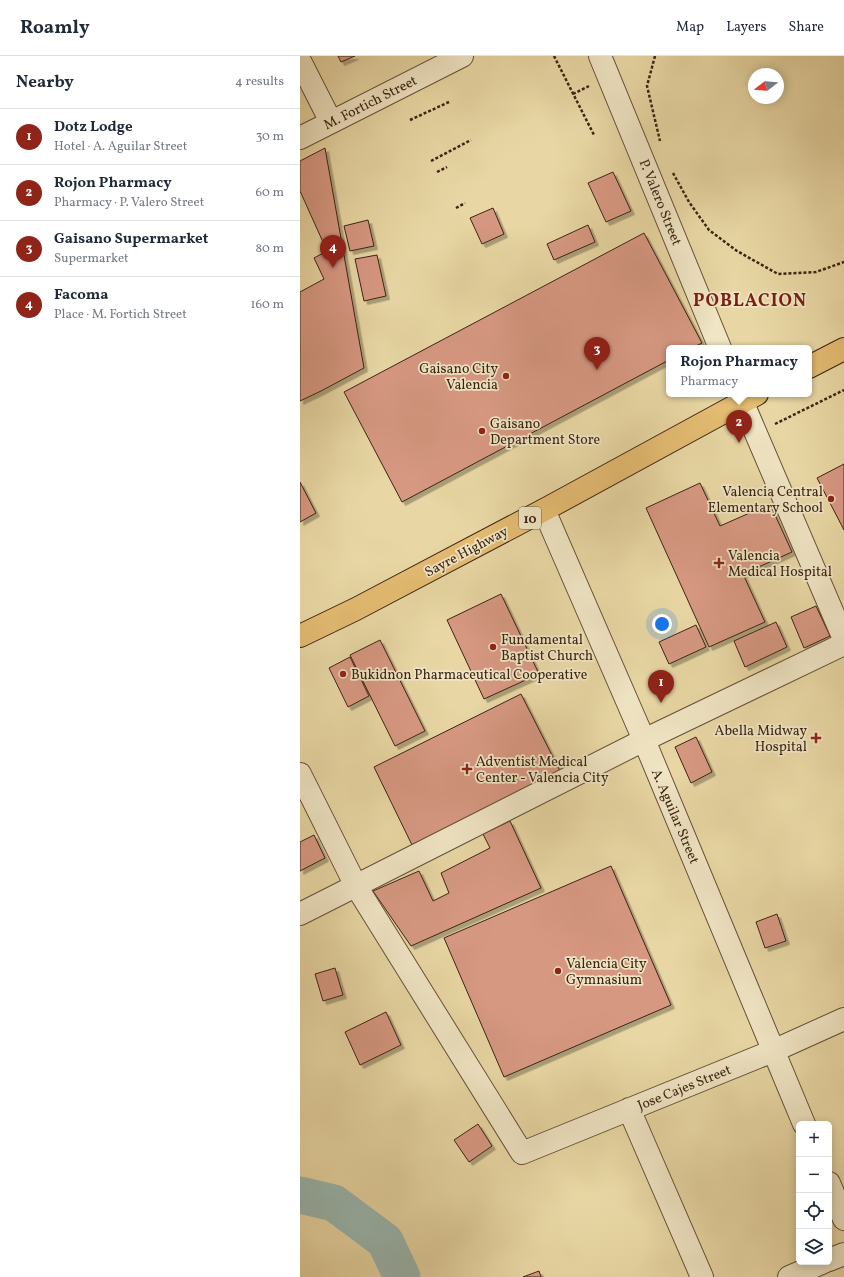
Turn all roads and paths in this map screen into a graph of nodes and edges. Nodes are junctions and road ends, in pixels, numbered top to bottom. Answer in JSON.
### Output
{"nodes":[{"id":1,"x":462,"y":56,"type":"edge"},
{"id":2,"x":554,"y":56,"type":"edge"},
{"id":3,"x":600,"y":56,"type":"edge"},
{"id":4,"x":655,"y":56,"type":"edge"},
{"id":5,"x":300,"y":61,"type":"edge"},
{"id":6,"x":449,"y":102,"type":"dead end"},
{"id":7,"x":410,"y":120,"type":"dead end"},
{"id":8,"x":331,"y":122,"type":"junction"},
{"id":9,"x":594,"y":135,"type":"dead end"},
{"id":10,"x":300,"y":138,"type":"edge"},
{"id":11,"x":471,"y":140,"type":"dead end"},
{"id":12,"x":661,"y":146,"type":"dead end"},
{"id":13,"x":431,"y":161,"type":"dead end"},
{"id":14,"x":447,"y":167,"type":"dead end"},
{"id":15,"x":670,"y":167,"type":"dead end"},
{"id":16,"x":437,"y":172,"type":"dead end"},
{"id":17,"x":465,"y":203,"type":"dead end"},
{"id":18,"x":456,"y":208,"type":"dead end"},
{"id":19,"x":844,"y":262,"type":"edge"},
{"id":20,"x":719,"y":345,"type":"edge"},
{"id":21,"x":844,"y":349,"type":"edge"},
{"id":22,"x":812,"y":365,"type":"edge"},
{"id":23,"x":844,"y":390,"type":"edge"},
{"id":24,"x":746,"y":397,"type":"edge"},
{"id":25,"x":756,"y":433,"type":"junction"},
{"id":26,"x":544,"y":510,"type":"junction"},
{"id":27,"x":300,"y":636,"type":"edge"},
{"id":28,"x":844,"y":639,"type":"edge"},
{"id":29,"x":844,"y":644,"type":"edge"},
{"id":30,"x":644,"y":740,"type":"junction"},
{"id":31,"x":300,"y":774,"type":"edge"},
{"id":32,"x":356,"y":886,"type":"junction"},
{"id":33,"x":300,"y":914,"type":"edge"},
{"id":34,"x":844,"y":1019,"type":"edge"},
{"id":35,"x":774,"y":1051,"type":"junction"},
{"id":36,"x":629,"y":1110,"type":"junction"},
{"id":37,"x":803,"y":1121,"type":"edge"},
{"id":38,"x":832,"y":1190,"type":"edge"},
{"id":39,"x":844,"y":1219,"type":"edge"},
{"id":40,"x":844,"y":1254,"type":"edge"},
{"id":41,"x":832,"y":1259,"type":"edge"},
{"id":42,"x":817,"y":1265,"type":"edge"},
{"id":43,"x":702,"y":1277,"type":"edge"},
{"id":44,"x":789,"y":1277,"type":"edge"}],
"edges":[{"from":1,"to":8,"type":"street","name":"M. Fortich Street"},
{"from":2,"to":9,"type":"path"},
{"from":3,"to":20,"type":"street","name":"P. Valero Street"},
{"from":4,"to":12,"type":"path"},
{"from":5,"to":8,"type":"street"},
{"from":6,"to":7,"type":"path"},
{"from":8,"to":10,"type":"street","name":"M. Fortich Street"},
{"from":11,"to":13,"type":"path"},
{"from":14,"to":16,"type":"path"},
{"from":15,"to":19,"type":"path"},
{"from":17,"to":18,"type":"path"},
{"from":21,"to":22,"type":"highway"},
{"from":23,"to":25,"type":"path"},
{"from":24,"to":25,"type":"street"},
{"from":24,"to":26,"type":"highway","name":"Sayre Highway","number":"10"},
{"from":25,"to":28,"type":"street"},
{"from":26,"to":27,"type":"highway","name":"Sayre Highway","number":"10"},
{"from":26,"to":30,"type":"street","name":"A. Aguilar Street"},
{"from":29,"to":30,"type":"street"},
{"from":30,"to":32,"type":"street"},
{"from":30,"to":35,"type":"street","name":"A. Aguilar Street"},
{"from":31,"to":32,"type":"street"},
{"from":32,"to":33,"type":"street"},
{"from":32,"to":36,"type":"street","name":"Jose Cajes Street"},
{"from":34,"to":35,"type":"street","name":"Jose Cajes Street"},
{"from":35,"to":36,"type":"street","name":"Jose Cajes Street"},
{"from":35,"to":37,"type":"street","name":"A. Aguilar Street"},
{"from":36,"to":43,"type":"street"},
{"from":38,"to":39,"type":"street"},
{"from":40,"to":41,"type":"street"},
{"from":42,"to":44,"type":"street"}]}
